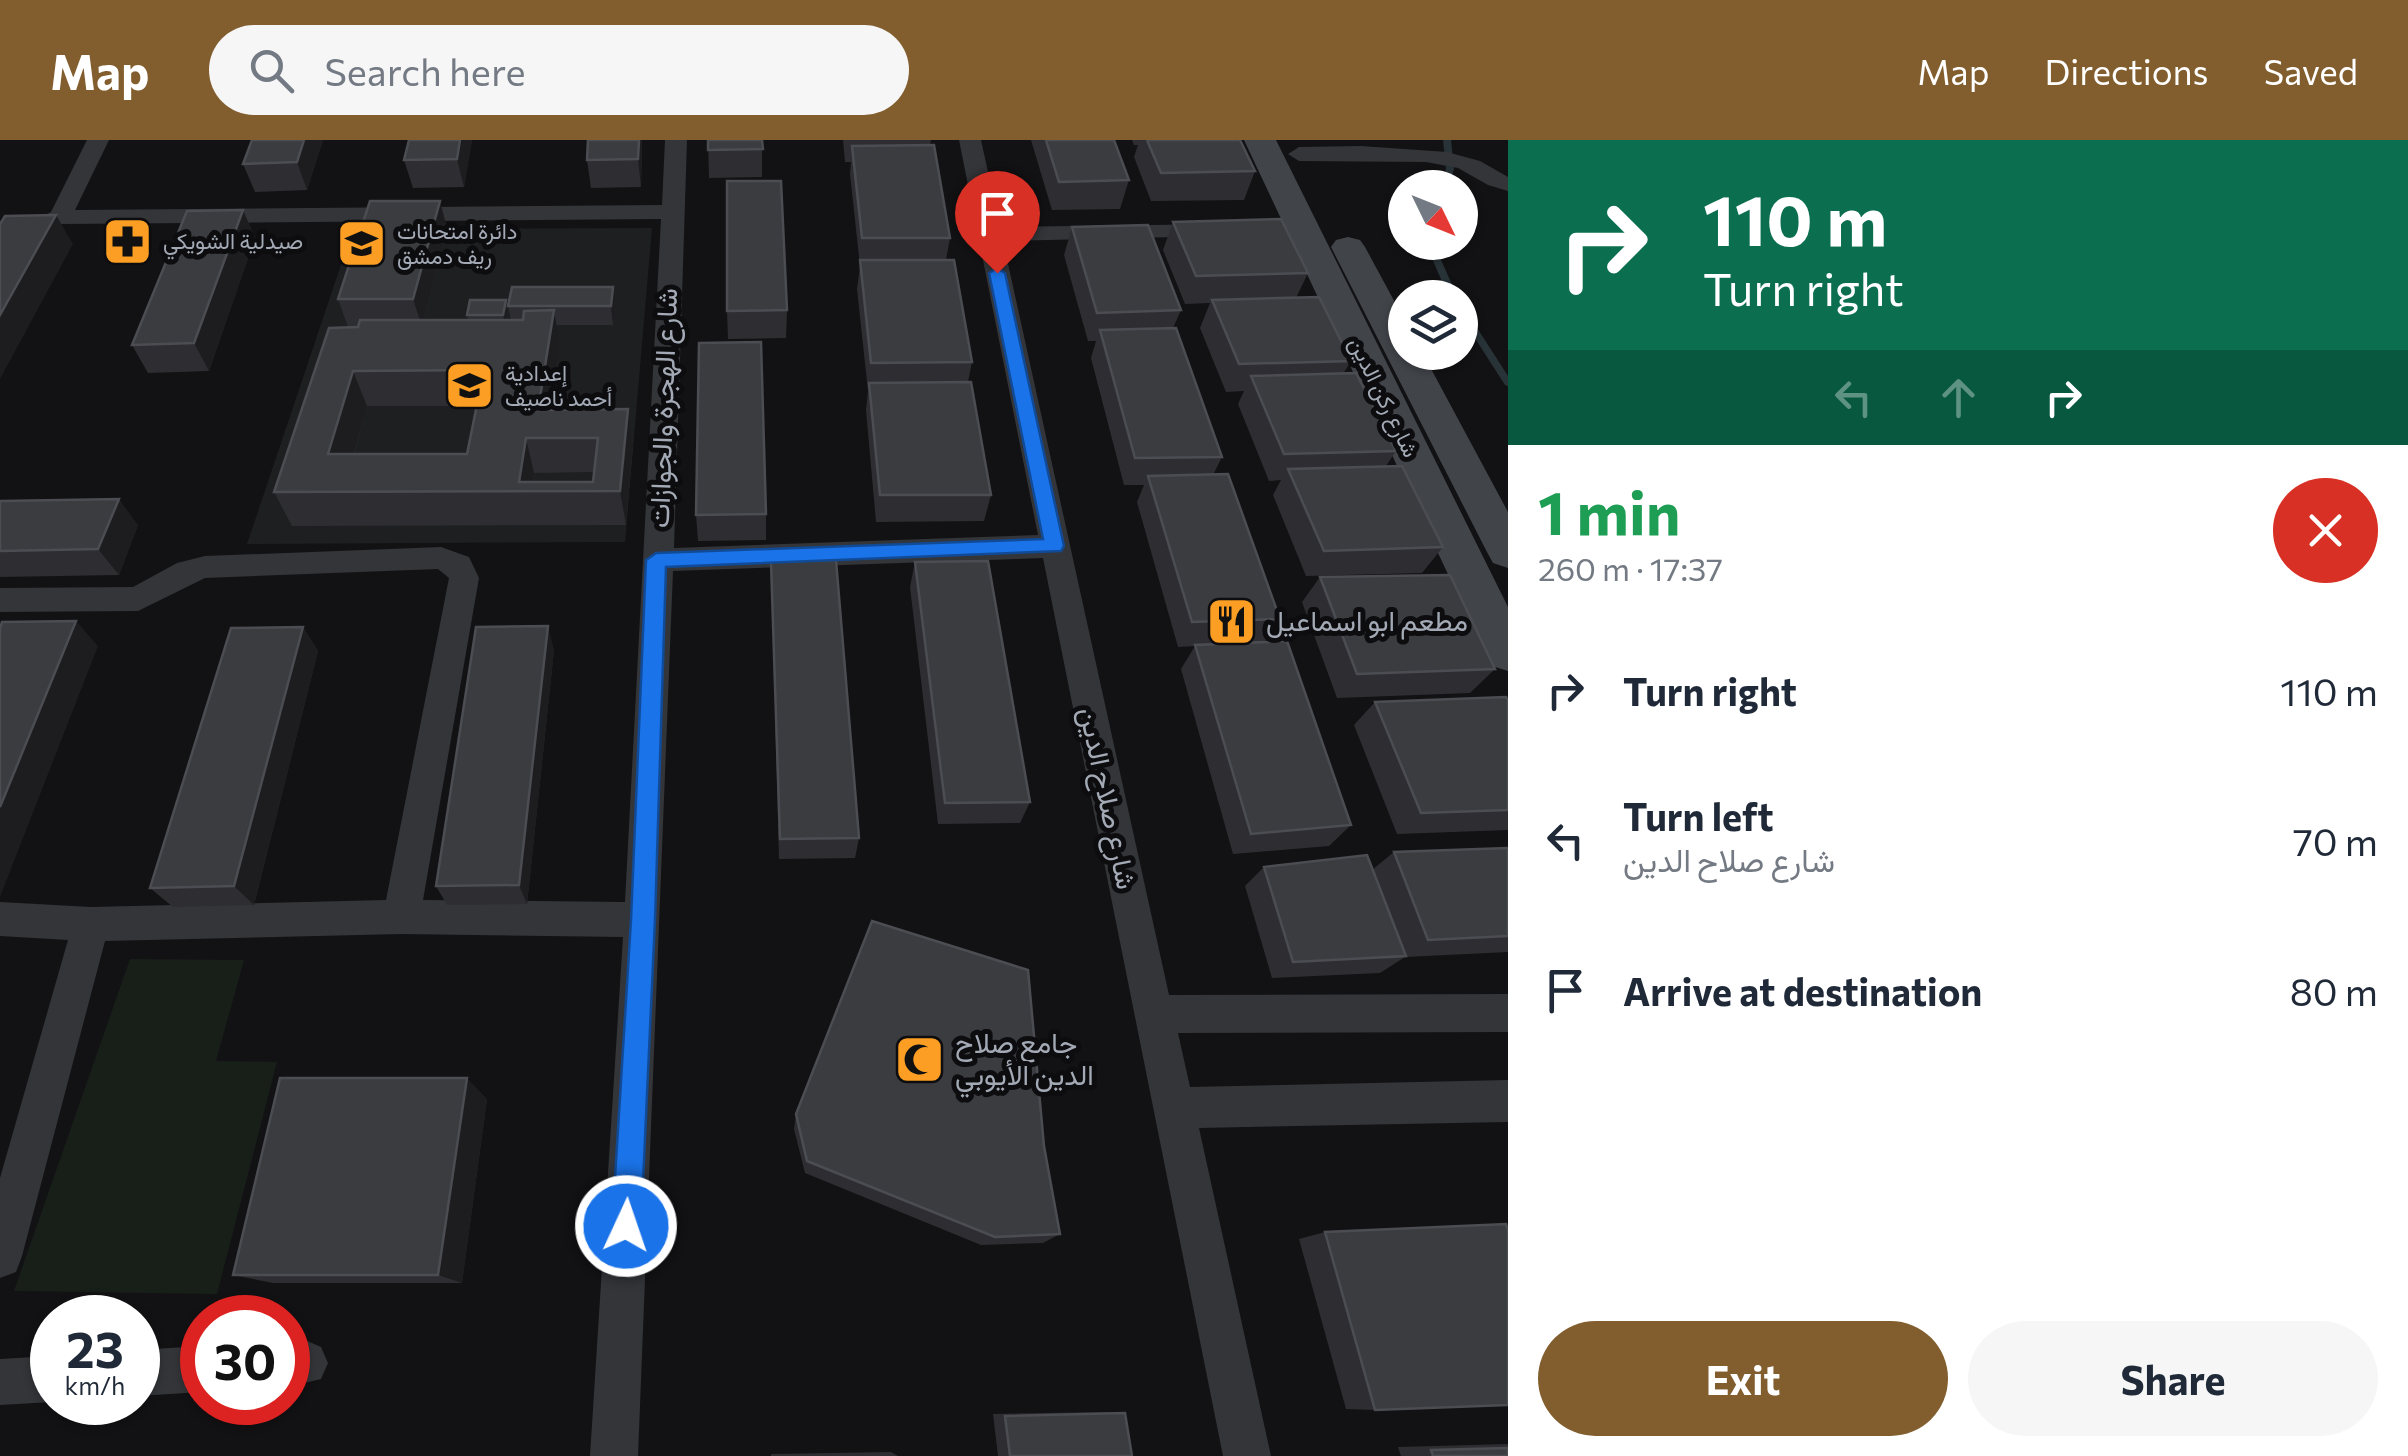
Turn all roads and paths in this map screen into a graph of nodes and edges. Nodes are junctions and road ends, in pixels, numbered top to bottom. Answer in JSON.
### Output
{"nodes":[{"id":1,"x":98,"y":140,"type":"edge"},
{"id":2,"x":676,"y":140,"type":"edge"},
{"id":3,"x":970,"y":140,"type":"edge"},
{"id":4,"x":1260,"y":140,"type":"edge"},
{"id":5,"x":1463,"y":140,"type":"edge"},
{"id":6,"x":1296,"y":147,"type":"edge"},
{"id":7,"x":1469,"y":164,"type":"junction"},
{"id":8,"x":1467,"y":170,"type":"edge"},
{"id":9,"x":1508,"y":184,"type":"edge"},
{"id":10,"x":671,"y":212,"type":"junction"},
{"id":11,"x":60,"y":217,"type":"junction"},
{"id":12,"x":1244,"y":229,"type":"edge"},
{"id":13,"x":989,"y":234,"type":"junction"},
{"id":14,"x":0,"y":277,"type":"edge"},
{"id":15,"x":1054,"y":546,"type":"junction"},
{"id":16,"x":1508,"y":552,"type":"edge"},
{"id":17,"x":656,"y":560,"type":"junction"},
{"id":18,"x":0,"y":600,"type":"edge"},
{"id":19,"x":1508,"y":653,"type":"edge"},
{"id":20,"x":401,"y":917,"type":"junction"},
{"id":21,"x":0,"y":918,"type":"edge"},
{"id":22,"x":643,"y":920,"type":"junction"},
{"id":23,"x":91,"y":924,"type":"junction"},
{"id":24,"x":1508,"y":1013,"type":"edge"},
{"id":25,"x":1153,"y":1014,"type":"junction"},
{"id":26,"x":1508,"y":1101,"type":"edge"},
{"id":27,"x":1173,"y":1108,"type":"junction"},
{"id":28,"x":0,"y":1256,"type":"edge"},
{"id":29,"x":30,"y":1380,"type":"edge"},
{"id":30,"x":0,"y":1382,"type":"edge"},
{"id":31,"x":614,"y":1456,"type":"edge"},
{"id":32,"x":1247,"y":1456,"type":"edge"}],
"edges":[{"from":1,"to":11,"type":"street"},
{"from":2,"to":10,"type":"street","name":"شارع الهجرة والجوازات"},
{"from":3,"to":13,"type":"street","name":"شارع صلاح الدين"},
{"from":4,"to":19,"type":"main road","name":"شارع ركن الدين"},
{"from":5,"to":7,"type":"street"},
{"from":6,"to":7,"type":"street"},
{"from":6,"to":16,"type":"main road","name":"شارع ركن الدين"},
{"from":7,"to":8,"type":"street"},
{"from":7,"to":9,"type":"street"},
{"from":10,"to":11,"type":"street"},
{"from":10,"to":17,"type":"street","name":"شارع الهجرة والجوازات"},
{"from":11,"to":14,"type":"street"},
{"from":12,"to":13,"type":"street"},
{"from":13,"to":15,"type":"street","name":"شارع صلاح الدين"},
{"from":15,"to":17,"type":"street"},
{"from":15,"to":25,"type":"street","name":"شارع صلاح الدين"},
{"from":17,"to":22,"type":"street","name":"شارع الهجرة والجوازات"},
{"from":18,"to":20,"type":"street"},
{"from":20,"to":22,"type":"street"},
{"from":20,"to":23,"type":"street"},
{"from":21,"to":23,"type":"street"},
{"from":22,"to":31,"type":"street","name":"شارع الهجرة والجوازات"},
{"from":23,"to":28,"type":"street"},
{"from":24,"to":25,"type":"street"},
{"from":25,"to":27,"type":"street","name":"شارع صلاح الدين"},
{"from":26,"to":27,"type":"street"},
{"from":27,"to":32,"type":"street","name":"شارع صلاح الدين"},
{"from":29,"to":30,"type":"street"}]}
